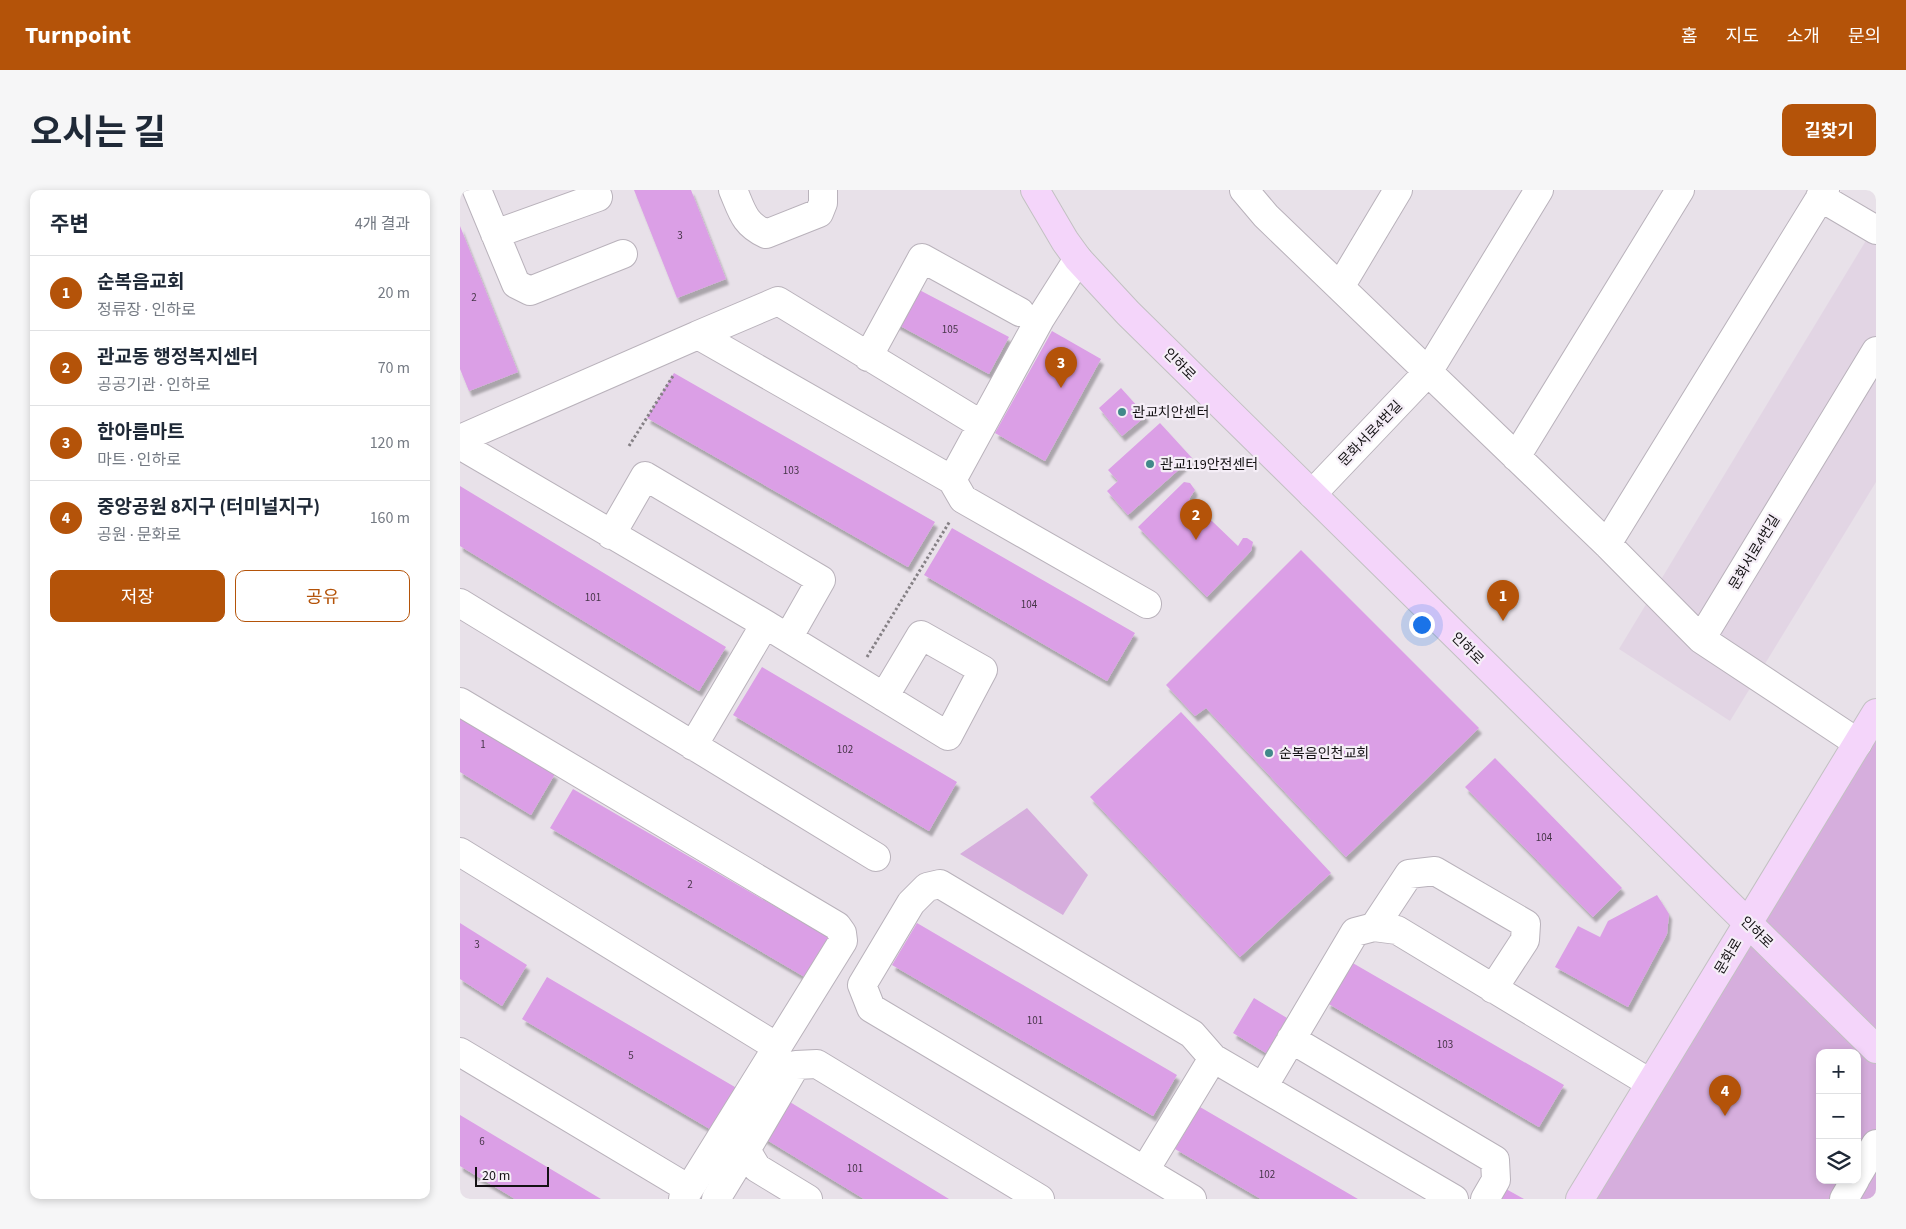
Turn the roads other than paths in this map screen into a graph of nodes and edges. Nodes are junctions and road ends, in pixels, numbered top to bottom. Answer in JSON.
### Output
{"nodes":[{"id":1,"x":477,"y":190,"type":"edge"},
{"id":2,"x":733,"y":190,"type":"edge"},
{"id":3,"x":823,"y":190,"type":"edge"},
{"id":4,"x":1036,"y":190,"type":"edge"},
{"id":5,"x":1244,"y":190,"type":"edge"},
{"id":6,"x":1398,"y":190,"type":"edge"},
{"id":7,"x":1539,"y":190,"type":"edge"},
{"id":8,"x":1680,"y":190,"type":"edge"},
{"id":9,"x":1823,"y":193,"type":"edge"},
{"id":10,"x":598,"y":196,"type":"dead end"},
{"id":11,"x":1876,"y":230,"type":"edge"},
{"id":12,"x":495,"y":234,"type":"junction"},
{"id":13,"x":623,"y":254,"type":"dead end"},
{"id":14,"x":1078,"y":259,"type":"junction"},
{"id":15,"x":1340,"y":287,"type":"junction"},
{"id":16,"x":1020,"y":312,"type":"dead end"},
{"id":17,"x":698,"y":335,"type":"junction"},
{"id":18,"x":1876,"y":350,"type":"edge"},
{"id":19,"x":868,"y":357,"type":"junction"},
{"id":20,"x":1428,"y":372,"type":"junction"},
{"id":21,"x":982,"y":425,"type":"junction"},
{"id":22,"x":460,"y":438,"type":"edge"},
{"id":23,"x":460,"y":445,"type":"edge"},
{"id":24,"x":1516,"y":457,"type":"junction"},
{"id":25,"x":958,"y":490,"type":"junction"},
{"id":26,"x":1312,"y":494,"type":"junction"},
{"id":27,"x":611,"y":535,"type":"junction"},
{"id":28,"x":1607,"y":544,"type":"junction"},
{"id":29,"x":460,"y":603,"type":"edge"},
{"id":30,"x":1147,"y":604,"type":"dead end"},
{"id":31,"x":765,"y":624,"type":"junction"},
{"id":32,"x":788,"y":638,"type":"junction"},
{"id":33,"x":1701,"y":639,"type":"junction"},
{"id":34,"x":884,"y":698,"type":"dead end"},
{"id":35,"x":460,"y":702,"type":"edge"},
{"id":36,"x":1876,"y":713,"type":"edge"},
{"id":37,"x":1858,"y":743,"type":"junction"},
{"id":38,"x":693,"y":746,"type":"junction"},
{"id":39,"x":460,"y":852,"type":"edge"},
{"id":40,"x":876,"y":857,"type":"dead end"},
{"id":41,"x":1748,"y":922,"type":"junction"},
{"id":42,"x":1374,"y":927,"type":"junction"},
{"id":43,"x":1493,"y":988,"type":"junction"},
{"id":44,"x":1291,"y":1039,"type":"junction"},
{"id":45,"x":777,"y":1047,"type":"junction"},
{"id":46,"x":1876,"y":1049,"type":"edge"},
{"id":47,"x":460,"y":1052,"type":"edge"},
{"id":48,"x":1213,"y":1058,"type":"junction"},
{"id":49,"x":1650,"y":1084,"type":"junction"},
{"id":50,"x":1263,"y":1087,"type":"junction"},
{"id":51,"x":1876,"y":1144,"type":"edge"},
{"id":52,"x":746,"y":1150,"type":"junction"},
{"id":53,"x":1861,"y":1169,"type":"edge"},
{"id":54,"x":1145,"y":1170,"type":"junction"},
{"id":55,"x":1853,"y":1184,"type":"edge"},
{"id":56,"x":686,"y":1194,"type":"edge"},
{"id":57,"x":716,"y":1199,"type":"edge"},
{"id":58,"x":808,"y":1199,"type":"edge"},
{"id":59,"x":1040,"y":1199,"type":"edge"},
{"id":60,"x":1192,"y":1199,"type":"edge"},
{"id":61,"x":1454,"y":1199,"type":"edge"},
{"id":62,"x":1485,"y":1199,"type":"edge"},
{"id":63,"x":1580,"y":1199,"type":"edge"},
{"id":64,"x":1844,"y":1199,"type":"edge"}],
"edges":[{"from":1,"to":12,"type":"street"},
{"from":2,"to":3,"type":"street"},
{"from":4,"to":14,"type":"main road","name":"인하로"},
{"from":5,"to":15,"type":"street"},
{"from":6,"to":15,"type":"street"},
{"from":7,"to":20,"type":"street","name":"문화서로4번길"},
{"from":8,"to":24,"type":"street"},
{"from":9,"to":11,"type":"street"},
{"from":9,"to":28,"type":"street"},
{"from":10,"to":12,"type":"street"},
{"from":12,"to":13,"type":"street"},
{"from":14,"to":21,"type":"street"},
{"from":14,"to":26,"type":"main road","name":"인하로"},
{"from":15,"to":20,"type":"street"},
{"from":16,"to":19,"type":"street"},
{"from":17,"to":19,"type":"street"},
{"from":17,"to":22,"type":"street"},
{"from":17,"to":25,"type":"street"},
{"from":18,"to":33,"type":"street","name":"문화서로4번길"},
{"from":19,"to":21,"type":"street"},
{"from":20,"to":24,"type":"street"},
{"from":20,"to":26,"type":"street","name":"문화서로4번길"},
{"from":21,"to":25,"type":"street"},
{"from":23,"to":27,"type":"street"},
{"from":24,"to":28,"type":"street"},
{"from":25,"to":30,"type":"street"},
{"from":26,"to":41,"type":"main road","name":"인하로"},
{"from":27,"to":31,"type":"street"},
{"from":27,"to":32,"type":"street"},
{"from":28,"to":33,"type":"street"},
{"from":29,"to":38,"type":"street"},
{"from":31,"to":32,"type":"street"},
{"from":31,"to":38,"type":"street"},
{"from":32,"to":34,"type":"street"},
{"from":33,"to":37,"type":"street"},
{"from":35,"to":45,"type":"street"},
{"from":36,"to":37,"type":"main road","name":"문화로"},
{"from":37,"to":41,"type":"main road","name":"문화로"},
{"from":38,"to":40,"type":"street"},
{"from":39,"to":45,"type":"street"},
{"from":41,"to":46,"type":"main road","name":"인하로"},
{"from":41,"to":49,"type":"main road","name":"문화로"},
{"from":42,"to":43,"type":"street"},
{"from":42,"to":43,"type":"street"},
{"from":42,"to":44,"type":"street"},
{"from":43,"to":49,"type":"street"},
{"from":44,"to":50,"type":"street"},
{"from":44,"to":62,"type":"street"},
{"from":45,"to":56,"type":"street"},
{"from":47,"to":56,"type":"street"},
{"from":48,"to":50,"type":"street"},
{"from":48,"to":54,"type":"street"},
{"from":48,"to":54,"type":"street"},
{"from":49,"to":63,"type":"main road","name":"문화로"},
{"from":50,"to":61,"type":"street"},
{"from":51,"to":53,"type":"street"},
{"from":52,"to":57,"type":"street"},
{"from":52,"to":58,"type":"street"},
{"from":52,"to":59,"type":"street"},
{"from":54,"to":60,"type":"street"},
{"from":55,"to":64,"type":"street"}]}
